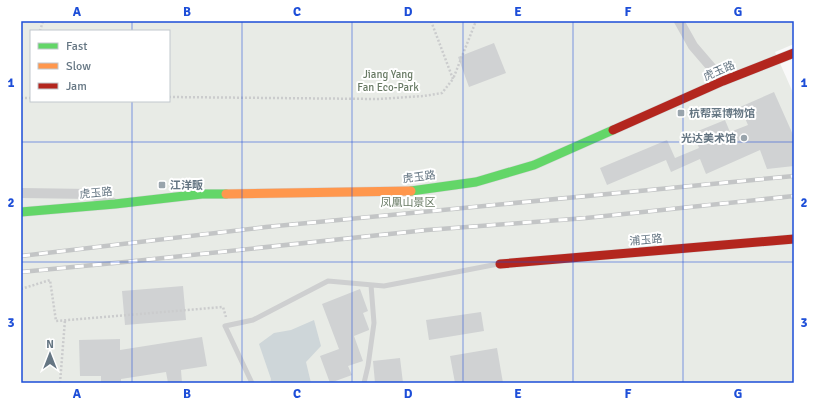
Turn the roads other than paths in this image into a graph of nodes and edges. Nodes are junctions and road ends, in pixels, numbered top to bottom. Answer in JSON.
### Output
{"nodes":[{"id":1,"x":679,"y":21,"type":"edge"},
{"id":2,"x":794,"y":53,"type":"edge"},
{"id":3,"x":723,"y":81,"type":"junction"},
{"id":4,"x":21,"y":193,"type":"edge"},
{"id":5,"x":115,"y":204,"type":"junction"},
{"id":6,"x":21,"y":212,"type":"edge"},
{"id":7,"x":794,"y":239,"type":"edge"},
{"id":8,"x":500,"y":264,"type":"joint"},
{"id":9,"x":371,"y":285,"type":"junction"},
{"id":10,"x":252,"y":383,"type":"edge"},
{"id":11,"x":364,"y":383,"type":"edge"}],
"edges":[{"from":1,"to":3,"type":"street"},
{"from":2,"to":3,"type":"street","name":"虎玉路"},
{"from":3,"to":5,"type":"street","name":"虎玉路"},
{"from":4,"to":5,"type":"street"},
{"from":5,"to":6,"type":"street","name":"虎玉路"},
{"from":7,"to":8,"type":"street","name":"浦玉路"},
{"from":8,"to":9,"type":"lane"},
{"from":9,"to":10,"type":"lane"},
{"from":9,"to":11,"type":"lane"}]}
